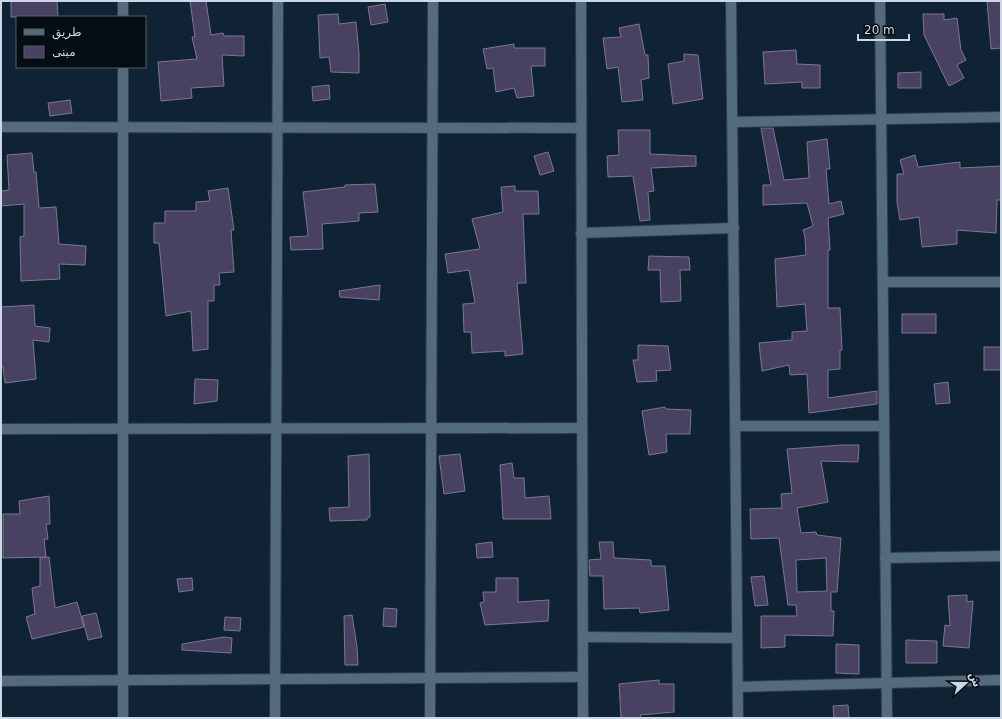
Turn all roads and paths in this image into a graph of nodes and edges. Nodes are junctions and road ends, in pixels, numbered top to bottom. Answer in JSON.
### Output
{"nodes":[{"id":1,"x":123,"y":1,"type":"edge"},
{"id":2,"x":278,"y":1,"type":"edge"},
{"id":3,"x":433,"y":1,"type":"edge"},
{"id":4,"x":581,"y":1,"type":"edge"},
{"id":5,"x":731,"y":1,"type":"edge"},
{"id":6,"x":880,"y":1,"type":"edge"},
{"id":7,"x":123,"y":16,"type":"edge"},
{"id":8,"x":123,"y":68,"type":"edge"},
{"id":9,"x":1001,"y":117,"type":"edge"},
{"id":10,"x":882,"y":119,"type":"junction"},
{"id":11,"x":733,"y":122,"type":"junction"},
{"id":12,"x":1,"y":127,"type":"edge"},
{"id":13,"x":123,"y":127,"type":"junction"},
{"id":14,"x":277,"y":127,"type":"junction"},
{"id":15,"x":433,"y":128,"type":"junction"},
{"id":16,"x":581,"y":128,"type":"junction"},
{"id":17,"x":734,"y":228,"type":"junction"},
{"id":18,"x":581,"y":233,"type":"junction"},
{"id":19,"x":883,"y":282,"type":"junction"},
{"id":20,"x":1001,"y":282,"type":"edge"},
{"id":21,"x":736,"y":426,"type":"junction"},
{"id":22,"x":884,"y":426,"type":"junction"},
{"id":23,"x":276,"y":428,"type":"junction"},
{"id":24,"x":432,"y":428,"type":"junction"},
{"id":25,"x":582,"y":428,"type":"junction"},
{"id":26,"x":1,"y":429,"type":"edge"},
{"id":27,"x":123,"y":429,"type":"junction"},
{"id":28,"x":1001,"y":556,"type":"edge"},
{"id":29,"x":885,"y":558,"type":"junction"},
{"id":30,"x":583,"y":637,"type":"junction"},
{"id":31,"x":737,"y":638,"type":"junction"},
{"id":32,"x":583,"y":677,"type":"junction"},
{"id":33,"x":430,"y":678,"type":"junction"},
{"id":34,"x":276,"y":679,"type":"junction"},
{"id":35,"x":123,"y":680,"type":"junction"},
{"id":36,"x":1001,"y":680,"type":"edge"},
{"id":37,"x":1,"y":681,"type":"edge"},
{"id":38,"x":886,"y":682,"type":"junction"},
{"id":39,"x":738,"y":687,"type":"junction"},
{"id":40,"x":123,"y":718,"type":"edge"},
{"id":41,"x":276,"y":718,"type":"edge"},
{"id":42,"x":430,"y":718,"type":"edge"},
{"id":43,"x":583,"y":718,"type":"edge"},
{"id":44,"x":738,"y":718,"type":"edge"},
{"id":45,"x":887,"y":718,"type":"edge"}],
"edges":[{"from":1,"to":7,"type":"street"},
{"from":2,"to":14,"type":"street"},
{"from":3,"to":15,"type":"street"},
{"from":4,"to":16,"type":"street"},
{"from":5,"to":11,"type":"street"},
{"from":6,"to":10,"type":"street"},
{"from":8,"to":13,"type":"street"},
{"from":9,"to":10,"type":"street"},
{"from":10,"to":11,"type":"street"},
{"from":10,"to":19,"type":"street"},
{"from":11,"to":17,"type":"street"},
{"from":12,"to":13,"type":"street"},
{"from":13,"to":14,"type":"street"},
{"from":13,"to":27,"type":"street"},
{"from":14,"to":15,"type":"street"},
{"from":14,"to":23,"type":"street"},
{"from":15,"to":16,"type":"street"},
{"from":15,"to":24,"type":"street"},
{"from":16,"to":18,"type":"street"},
{"from":17,"to":18,"type":"street"},
{"from":17,"to":21,"type":"street"},
{"from":18,"to":25,"type":"street"},
{"from":19,"to":20,"type":"street"},
{"from":19,"to":22,"type":"street"},
{"from":21,"to":22,"type":"street"},
{"from":21,"to":31,"type":"street"},
{"from":22,"to":29,"type":"street"},
{"from":23,"to":24,"type":"street"},
{"from":23,"to":27,"type":"street"},
{"from":23,"to":34,"type":"street"},
{"from":24,"to":25,"type":"street"},
{"from":24,"to":33,"type":"street"},
{"from":25,"to":30,"type":"street"},
{"from":26,"to":27,"type":"street"},
{"from":27,"to":35,"type":"street"},
{"from":28,"to":29,"type":"street"},
{"from":29,"to":38,"type":"street"},
{"from":30,"to":31,"type":"street"},
{"from":30,"to":32,"type":"street"},
{"from":31,"to":39,"type":"street"},
{"from":32,"to":33,"type":"street"},
{"from":32,"to":43,"type":"street"},
{"from":33,"to":34,"type":"street"},
{"from":33,"to":42,"type":"street"},
{"from":34,"to":35,"type":"street"},
{"from":34,"to":41,"type":"street"},
{"from":35,"to":37,"type":"street"},
{"from":35,"to":40,"type":"street"},
{"from":36,"to":38,"type":"street"},
{"from":38,"to":39,"type":"street"},
{"from":38,"to":45,"type":"street"},
{"from":39,"to":44,"type":"street"}]}
